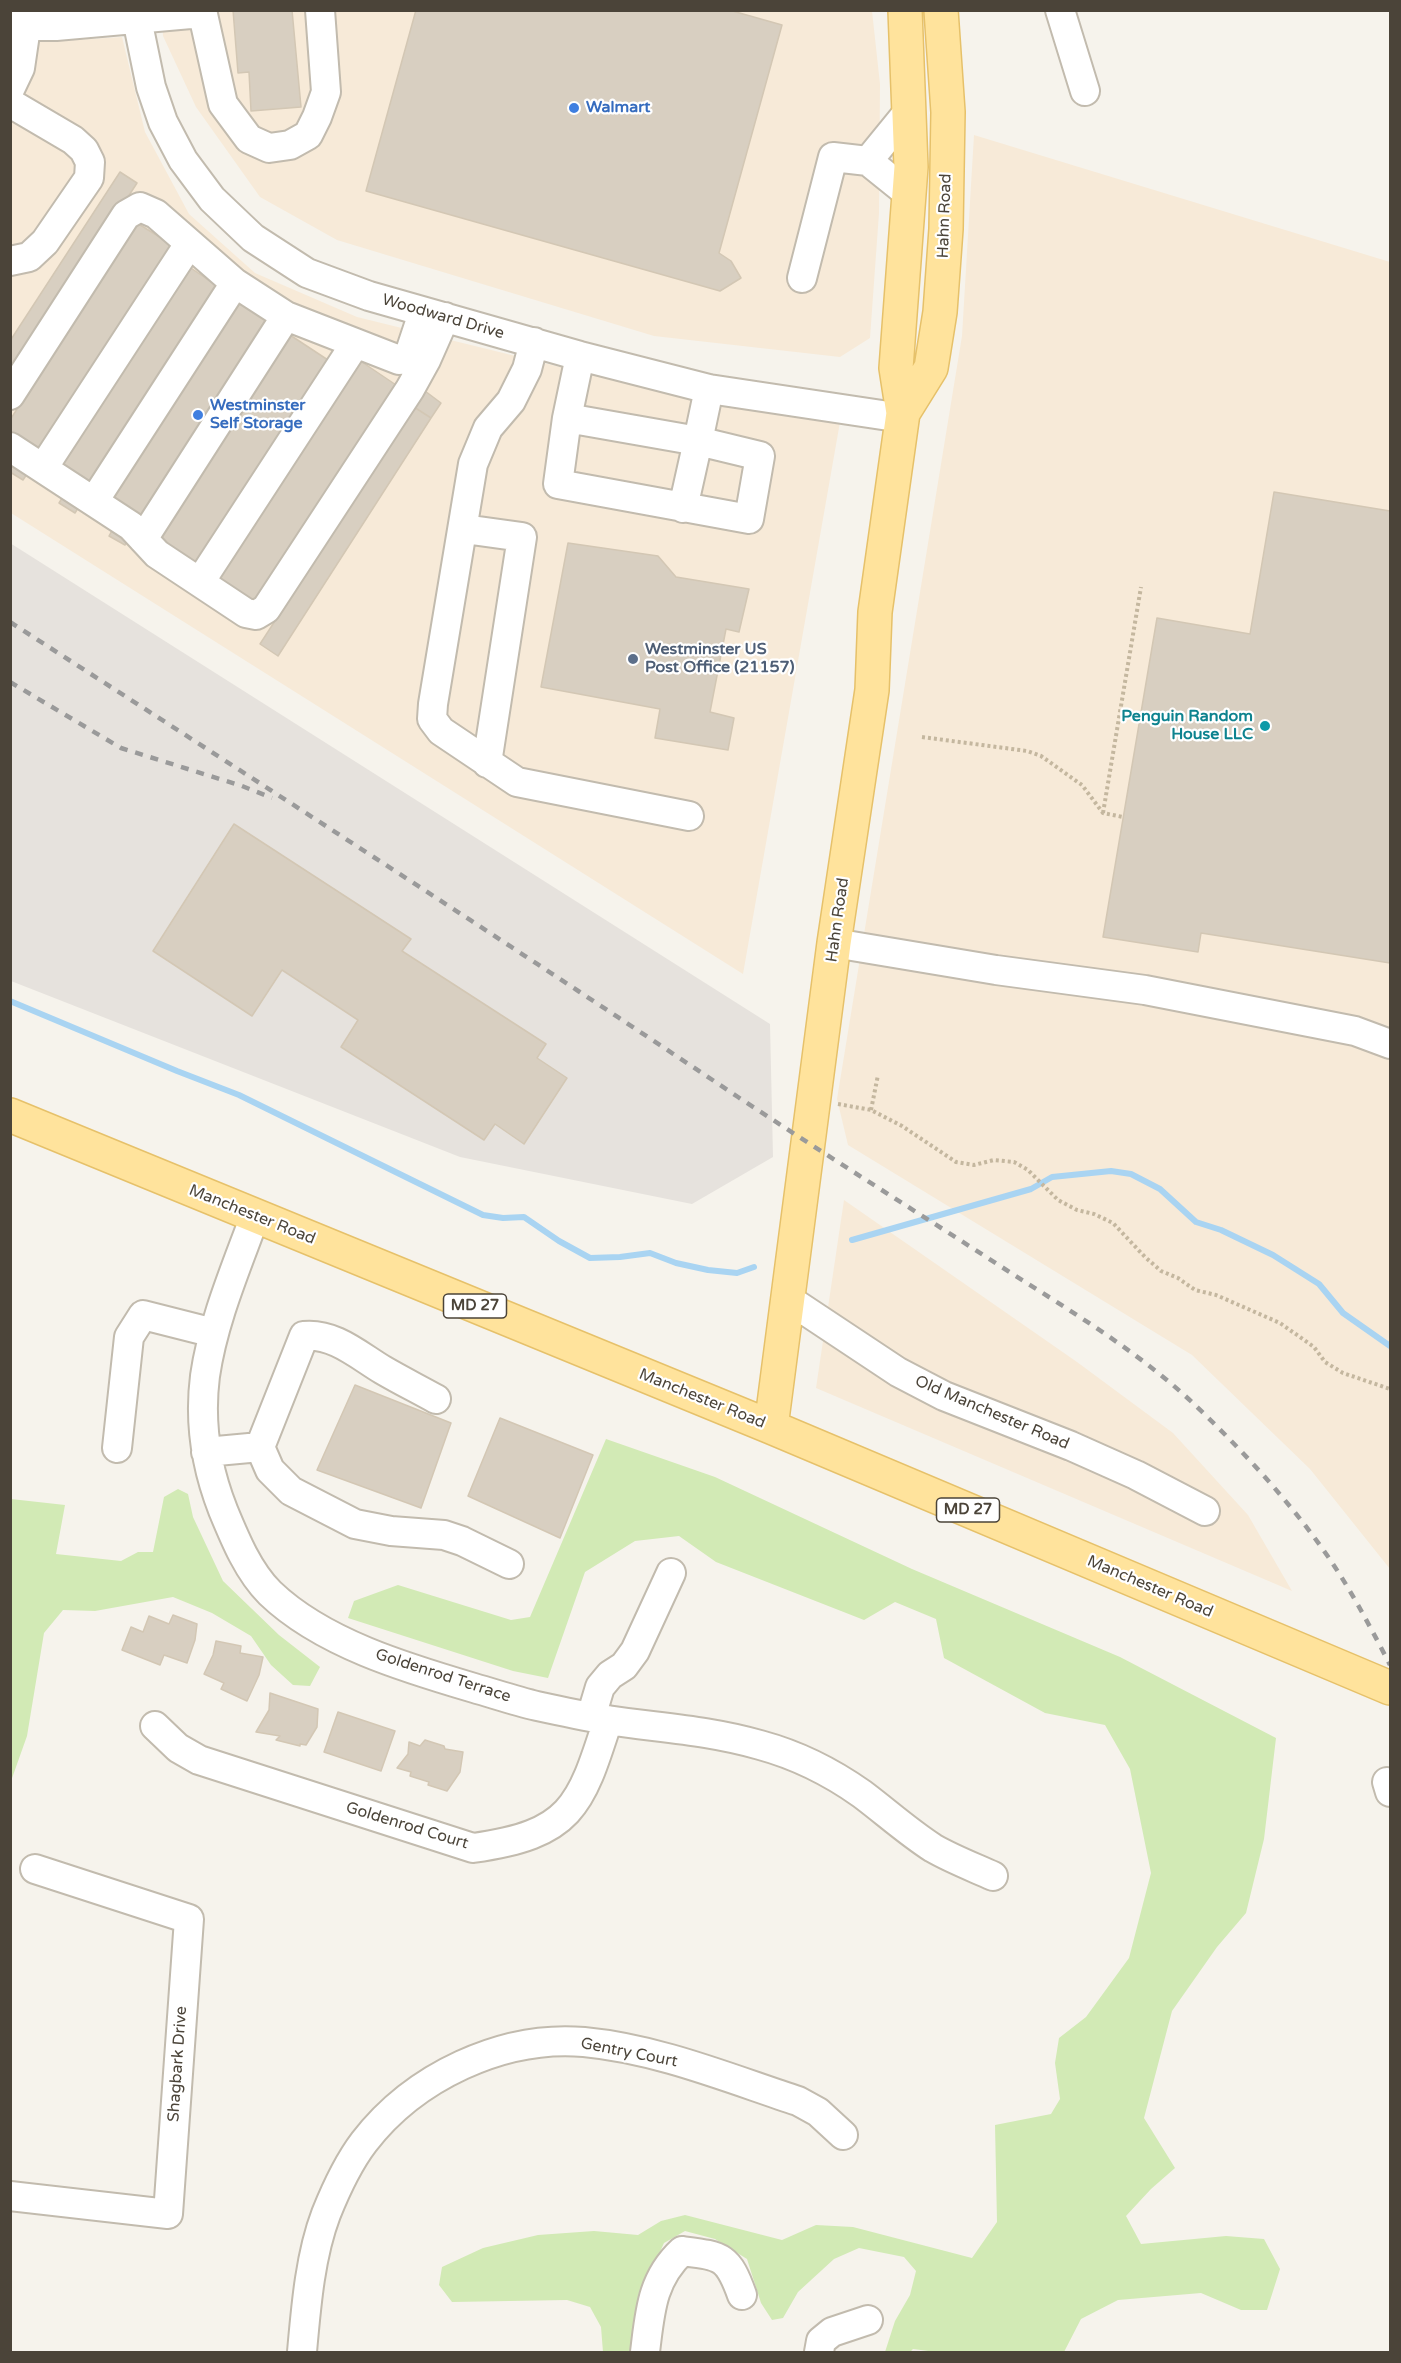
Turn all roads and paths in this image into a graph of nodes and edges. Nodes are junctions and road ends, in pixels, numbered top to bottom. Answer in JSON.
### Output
{"nodes":[{"id":1,"x":320,"y":10,"type":"edge"},
{"id":2,"x":905,"y":10,"type":"edge"},
{"id":3,"x":942,"y":10,"type":"edge"},
{"id":4,"x":1060,"y":10,"type":"edge"},
{"id":5,"x":202,"y":12,"type":"edge"},
{"id":6,"x":137,"y":15,"type":"edge"},
{"id":7,"x":18,"y":27,"type":"edge"},
{"id":8,"x":10,"y":89,"type":"edge"},
{"id":9,"x":1085,"y":92,"type":"dead end"},
{"id":10,"x":10,"y":104,"type":"edge"},
{"id":11,"x":908,"y":112,"type":"junction"},
{"id":12,"x":868,"y":161,"type":"junction"},
{"id":13,"x":909,"y":194,"type":"junction"},
{"id":14,"x":189,"y":244,"type":"junction"},
{"id":15,"x":10,"y":261,"type":"edge"},
{"id":16,"x":802,"y":278,"type":"dead end"},
{"id":17,"x":235,"y":283,"type":"junction"},
{"id":18,"x":434,"y":314,"type":"junction"},
{"id":19,"x":286,"y":316,"type":"junction"},
{"id":20,"x":534,"y":342,"type":"junction"},
{"id":21,"x":355,"y":344,"type":"junction"},
{"id":22,"x":580,"y":356,"type":"junction"},
{"id":23,"x":709,"y":389,"type":"junction"},
{"id":24,"x":10,"y":395,"type":"edge"},
{"id":25,"x":902,"y":416,"type":"junction"},
{"id":26,"x":567,"y":418,"type":"junction"},
{"id":27,"x":698,"y":441,"type":"junction"},
{"id":28,"x":10,"y":447,"type":"edge"},
{"id":29,"x":43,"y":468,"type":"junction"},
{"id":30,"x":94,"y":501,"type":"junction"},
{"id":31,"x":683,"y":508,"type":"junction"},
{"id":32,"x":464,"y":529,"type":"junction"},
{"id":33,"x":143,"y":539,"type":"junction"},
{"id":34,"x":200,"y":582,"type":"junction"},
{"id":35,"x":1141,"y":587,"type":"dead end"},
{"id":36,"x":922,"y":737,"type":"dead end"},
{"id":37,"x":487,"y":763,"type":"junction"},
{"id":38,"x":1103,"y":813,"type":"junction"},
{"id":39,"x":689,"y":816,"type":"dead end"},
{"id":40,"x":1123,"y":817,"type":"dead end"},
{"id":41,"x":834,"y":943,"type":"junction"},
{"id":42,"x":1390,"y":1044,"type":"edge"},
{"id":43,"x":878,"y":1075,"type":"dead end"},
{"id":44,"x":814,"y":1099,"type":"junction"},
{"id":45,"x":872,"y":1110,"type":"junction"},
{"id":46,"x":10,"y":1115,"type":"edge"},
{"id":47,"x":255,"y":1216,"type":"junction"},
{"id":48,"x":788,"y":1299,"type":"junction"},
{"id":49,"x":214,"y":1333,"type":"junction"},
{"id":50,"x":1390,"y":1389,"type":"edge"},
{"id":51,"x":436,"y":1399,"type":"dead end"},
{"id":52,"x":771,"y":1427,"type":"junction"},
{"id":53,"x":260,"y":1447,"type":"junction"},
{"id":54,"x":117,"y":1448,"type":"dead end"},
{"id":55,"x":206,"y":1452,"type":"junction"},
{"id":56,"x":1205,"y":1511,"type":"dead end"},
{"id":57,"x":508,"y":1564,"type":"dead end"},
{"id":58,"x":671,"y":1573,"type":"dead end"},
{"id":59,"x":1378,"y":1683,"type":"edge"},
{"id":60,"x":600,"y":1718,"type":"junction"},
{"id":61,"x":155,"y":1726,"type":"dead end"},
{"id":62,"x":35,"y":1869,"type":"dead end"},
{"id":63,"x":993,"y":1876,"type":"dead end"},
{"id":64,"x":843,"y":2135,"type":"dead end"},
{"id":65,"x":10,"y":2196,"type":"edge"},
{"id":66,"x":742,"y":2295,"type":"dead end"},
{"id":67,"x":868,"y":2320,"type":"dead end"},
{"id":68,"x":302,"y":2352,"type":"edge"},
{"id":69,"x":645,"y":2352,"type":"edge"},
{"id":70,"x":819,"y":2352,"type":"edge"}],
"edges":[{"from":1,"to":5,"type":"street"},
{"from":2,"to":11,"type":"main road","name":"Hahn Road"},
{"from":3,"to":25,"type":"main road","name":"Hahn Road"},
{"from":4,"to":9,"type":"street"},
{"from":5,"to":6,"type":"street"},
{"from":6,"to":7,"type":"street"},
{"from":6,"to":18,"type":"street","name":"Woodward Drive"},
{"from":7,"to":8,"type":"street"},
{"from":10,"to":15,"type":"street"},
{"from":11,"to":12,"type":"street"},
{"from":11,"to":13,"type":"main road","name":"Hahn Road"},
{"from":12,"to":13,"type":"street"},
{"from":12,"to":16,"type":"street"},
{"from":13,"to":25,"type":"main road","name":"Hahn Road"},
{"from":14,"to":17,"type":"street"},
{"from":14,"to":24,"type":"street"},
{"from":14,"to":29,"type":"street"},
{"from":17,"to":19,"type":"street"},
{"from":17,"to":30,"type":"street"},
{"from":18,"to":20,"type":"street","name":"Woodward Drive"},
{"from":18,"to":21,"type":"street"},
{"from":18,"to":34,"type":"street"},
{"from":19,"to":21,"type":"street"},
{"from":19,"to":33,"type":"street"},
{"from":20,"to":22,"type":"street","name":"Woodward Drive"},
{"from":20,"to":32,"type":"street"},
{"from":21,"to":34,"type":"street"},
{"from":22,"to":23,"type":"street","name":"Woodward Drive"},
{"from":22,"to":26,"type":"street"},
{"from":23,"to":25,"type":"street","name":"Woodward Drive"},
{"from":23,"to":27,"type":"street"},
{"from":25,"to":41,"type":"main road","name":"Hahn Road"},
{"from":26,"to":27,"type":"street"},
{"from":26,"to":31,"type":"street"},
{"from":27,"to":31,"type":"street"},
{"from":27,"to":31,"type":"street"},
{"from":28,"to":29,"type":"street"},
{"from":29,"to":30,"type":"street"},
{"from":30,"to":33,"type":"street"},
{"from":32,"to":37,"type":"street"},
{"from":32,"to":37,"type":"street"},
{"from":33,"to":34,"type":"street"},
{"from":35,"to":38,"type":"path"},
{"from":36,"to":38,"type":"path"},
{"from":37,"to":39,"type":"street"},
{"from":38,"to":40,"type":"path"},
{"from":41,"to":42,"type":"street"},
{"from":41,"to":44,"type":"main road","name":"Hahn Road"},
{"from":43,"to":45,"type":"path"},
{"from":44,"to":45,"type":"path"},
{"from":44,"to":48,"type":"main road","name":"Hahn Road"},
{"from":45,"to":50,"type":"path"},
{"from":46,"to":47,"type":"main road","name":"Manchester Road","number":"MD 27"},
{"from":47,"to":49,"type":"street","name":"Goldenrod Terrace"},
{"from":47,"to":52,"type":"main road","name":"Manchester Road","number":"MD 27"},
{"from":48,"to":52,"type":"main road","name":"Hahn Road"},
{"from":48,"to":56,"type":"street","name":"Old Manchester Road"},
{"from":49,"to":54,"type":"street"},
{"from":49,"to":55,"type":"street","name":"Goldenrod Terrace"},
{"from":51,"to":53,"type":"street"},
{"from":52,"to":59,"type":"main road","name":"Manchester Road","number":"MD 27"},
{"from":53,"to":55,"type":"street"},
{"from":53,"to":57,"type":"street"},
{"from":55,"to":60,"type":"street","name":"Goldenrod Terrace"},
{"from":58,"to":60,"type":"street","name":"Goldenrod Court"},
{"from":60,"to":61,"type":"street","name":"Goldenrod Court"},
{"from":60,"to":63,"type":"street","name":"Goldenrod Terrace"},
{"from":62,"to":65,"type":"street","name":"Shagbark Drive"},
{"from":64,"to":68,"type":"street","name":"Gentry Court"},
{"from":66,"to":69,"type":"street"},
{"from":67,"to":70,"type":"street"}]}
